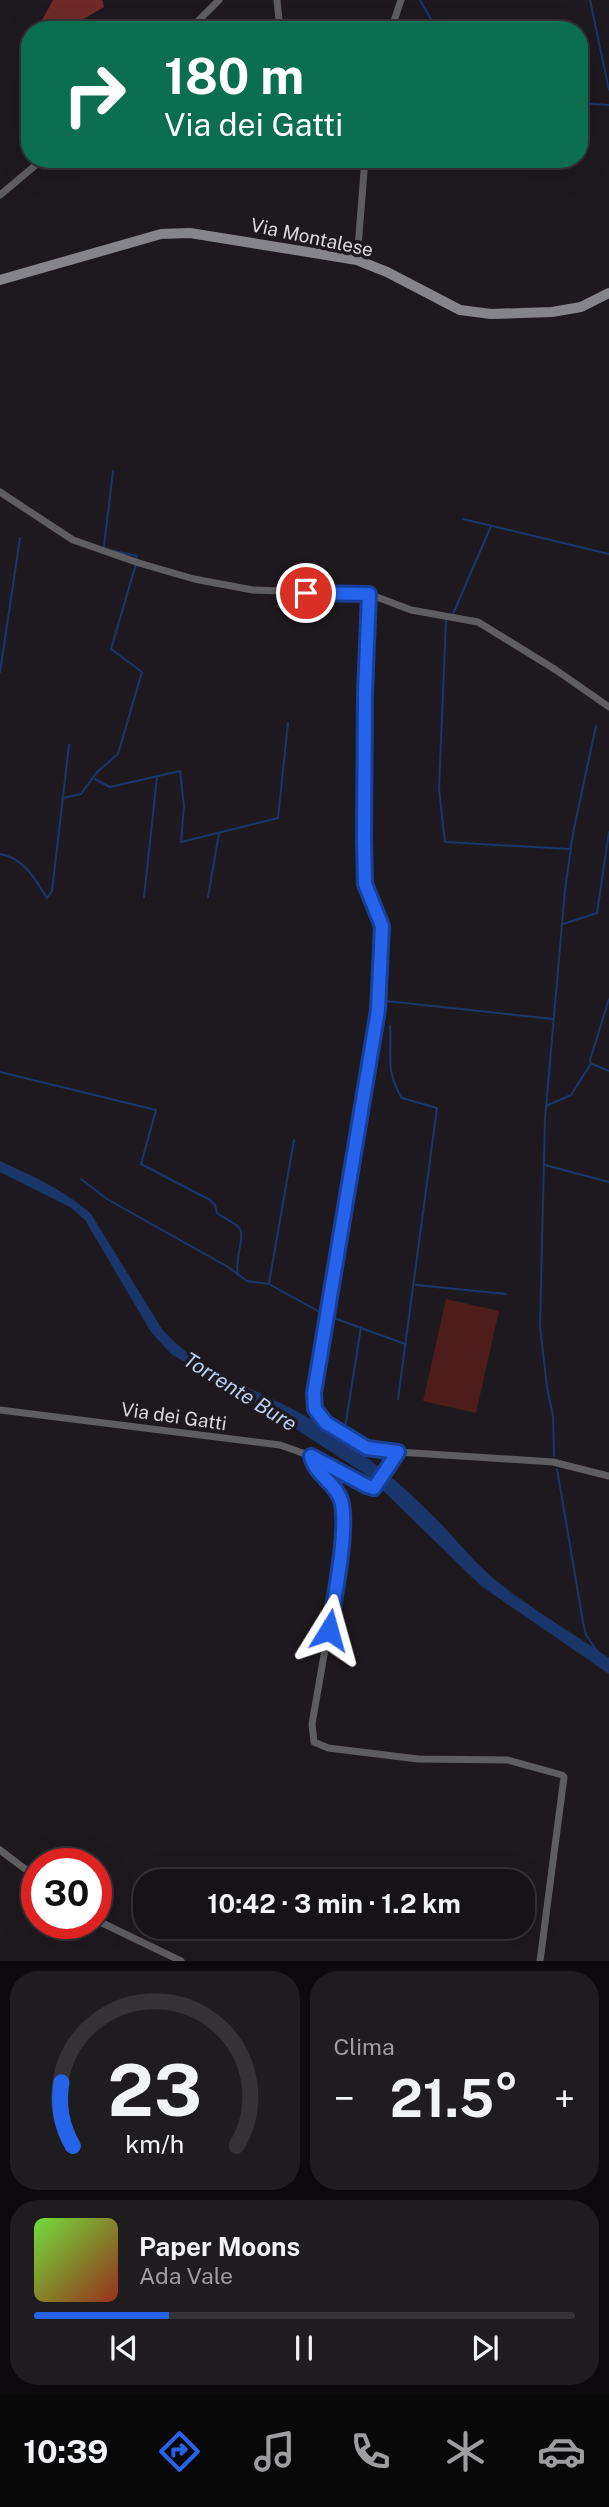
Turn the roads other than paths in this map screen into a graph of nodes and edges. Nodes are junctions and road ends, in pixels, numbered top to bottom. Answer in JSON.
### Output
{"nodes":[{"id":1,"x":219,"y":0,"type":"edge"},
{"id":2,"x":277,"y":0,"type":"edge"},
{"id":3,"x":401,"y":0,"type":"edge"},
{"id":4,"x":198,"y":21,"type":"edge"},
{"id":5,"x":279,"y":21,"type":"edge"},
{"id":6,"x":394,"y":21,"type":"edge"},
{"id":7,"x":32,"y":168,"type":"edge"},
{"id":8,"x":364,"y":168,"type":"edge"},
{"id":9,"x":0,"y":195,"type":"edge"},
{"id":10,"x":357,"y":260,"type":"junction"},
{"id":11,"x":0,"y":280,"type":"edge"},
{"id":12,"x":609,"y":293,"type":"edge"},
{"id":13,"x":0,"y":492,"type":"edge"},
{"id":14,"x":369,"y":594,"type":"junction"},
{"id":15,"x":609,"y":707,"type":"edge"},
{"id":16,"x":0,"y":1410,"type":"edge"},
{"id":17,"x":398,"y":1452,"type":"junction"},
{"id":18,"x":311,"y":1456,"type":"junction"},
{"id":19,"x":609,"y":1476,"type":"edge"},
{"id":20,"x":0,"y":1850,"type":"edge"},
{"id":21,"x":21,"y":1866,"type":"edge"},
{"id":22,"x":112,"y":1928,"type":"edge"},
{"id":23,"x":181,"y":1961,"type":"edge"},
{"id":24,"x":540,"y":1961,"type":"edge"}],
"edges":[{"from":1,"to":4,"type":"street"},
{"from":2,"to":5,"type":"street"},
{"from":3,"to":6,"type":"street"},
{"from":7,"to":9,"type":"street"},
{"from":8,"to":10,"type":"street"},
{"from":10,"to":11,"type":"main road","name":"Via Montalese"},
{"from":10,"to":12,"type":"main road","name":"Via Montalese"},
{"from":13,"to":14,"type":"street"},
{"from":14,"to":15,"type":"street"},
{"from":14,"to":17,"type":"street"},
{"from":16,"to":18,"type":"street","name":"Via dei Gatti"},
{"from":17,"to":18,"type":"street","name":"Via dei Gatti"},
{"from":17,"to":19,"type":"street"},
{"from":18,"to":24,"type":"street"},
{"from":20,"to":21,"type":"street"},
{"from":22,"to":23,"type":"street"}]}
